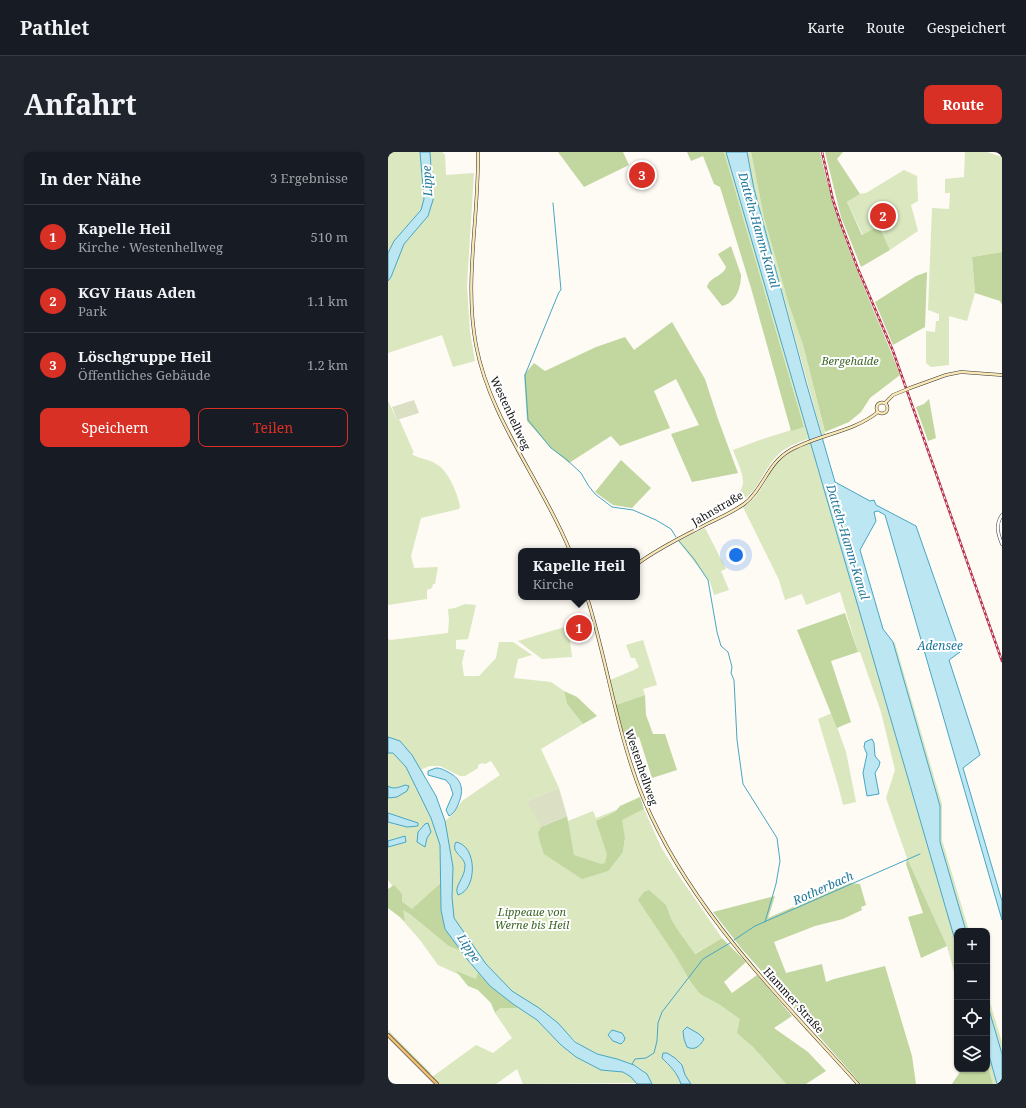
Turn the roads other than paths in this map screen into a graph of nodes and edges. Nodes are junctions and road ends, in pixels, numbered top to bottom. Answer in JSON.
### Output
{"nodes":[{"id":1,"x":478,"y":152,"type":"edge"},
{"id":2,"x":1002,"y":375,"type":"edge"},
{"id":3,"x":885,"y":404,"type":"junction"},
{"id":4,"x":878,"y":412,"type":"junction"},
{"id":5,"x":1002,"y":515,"type":"edge"},
{"id":6,"x":1002,"y":544,"type":"edge"},
{"id":7,"x":569,"y":548,"type":"edge"},
{"id":8,"x":640,"y":562,"type":"edge"},
{"id":9,"x":589,"y":600,"type":"edge"},
{"id":10,"x":719,"y":926,"type":"joint"},
{"id":11,"x":388,"y":1035,"type":"edge"},
{"id":12,"x":437,"y":1084,"type":"edge"},
{"id":13,"x":858,"y":1084,"type":"edge"}],
"edges":[{"from":1,"to":7,"type":"main road","name":"Westenhellweg"},
{"from":2,"to":3,"type":"main road","bridge":true},
{"from":3,"to":4,"type":"main road"},
{"from":3,"to":4,"type":"main road"},
{"from":4,"to":8,"type":"main road","name":"Jahnstraße"},
{"from":5,"to":6,"type":"street"},
{"from":9,"to":10,"type":"main road","name":"Westenhellweg"},
{"from":10,"to":13,"type":"main road","name":"Hammer Straße"},
{"from":11,"to":12,"type":"main road"}]}
